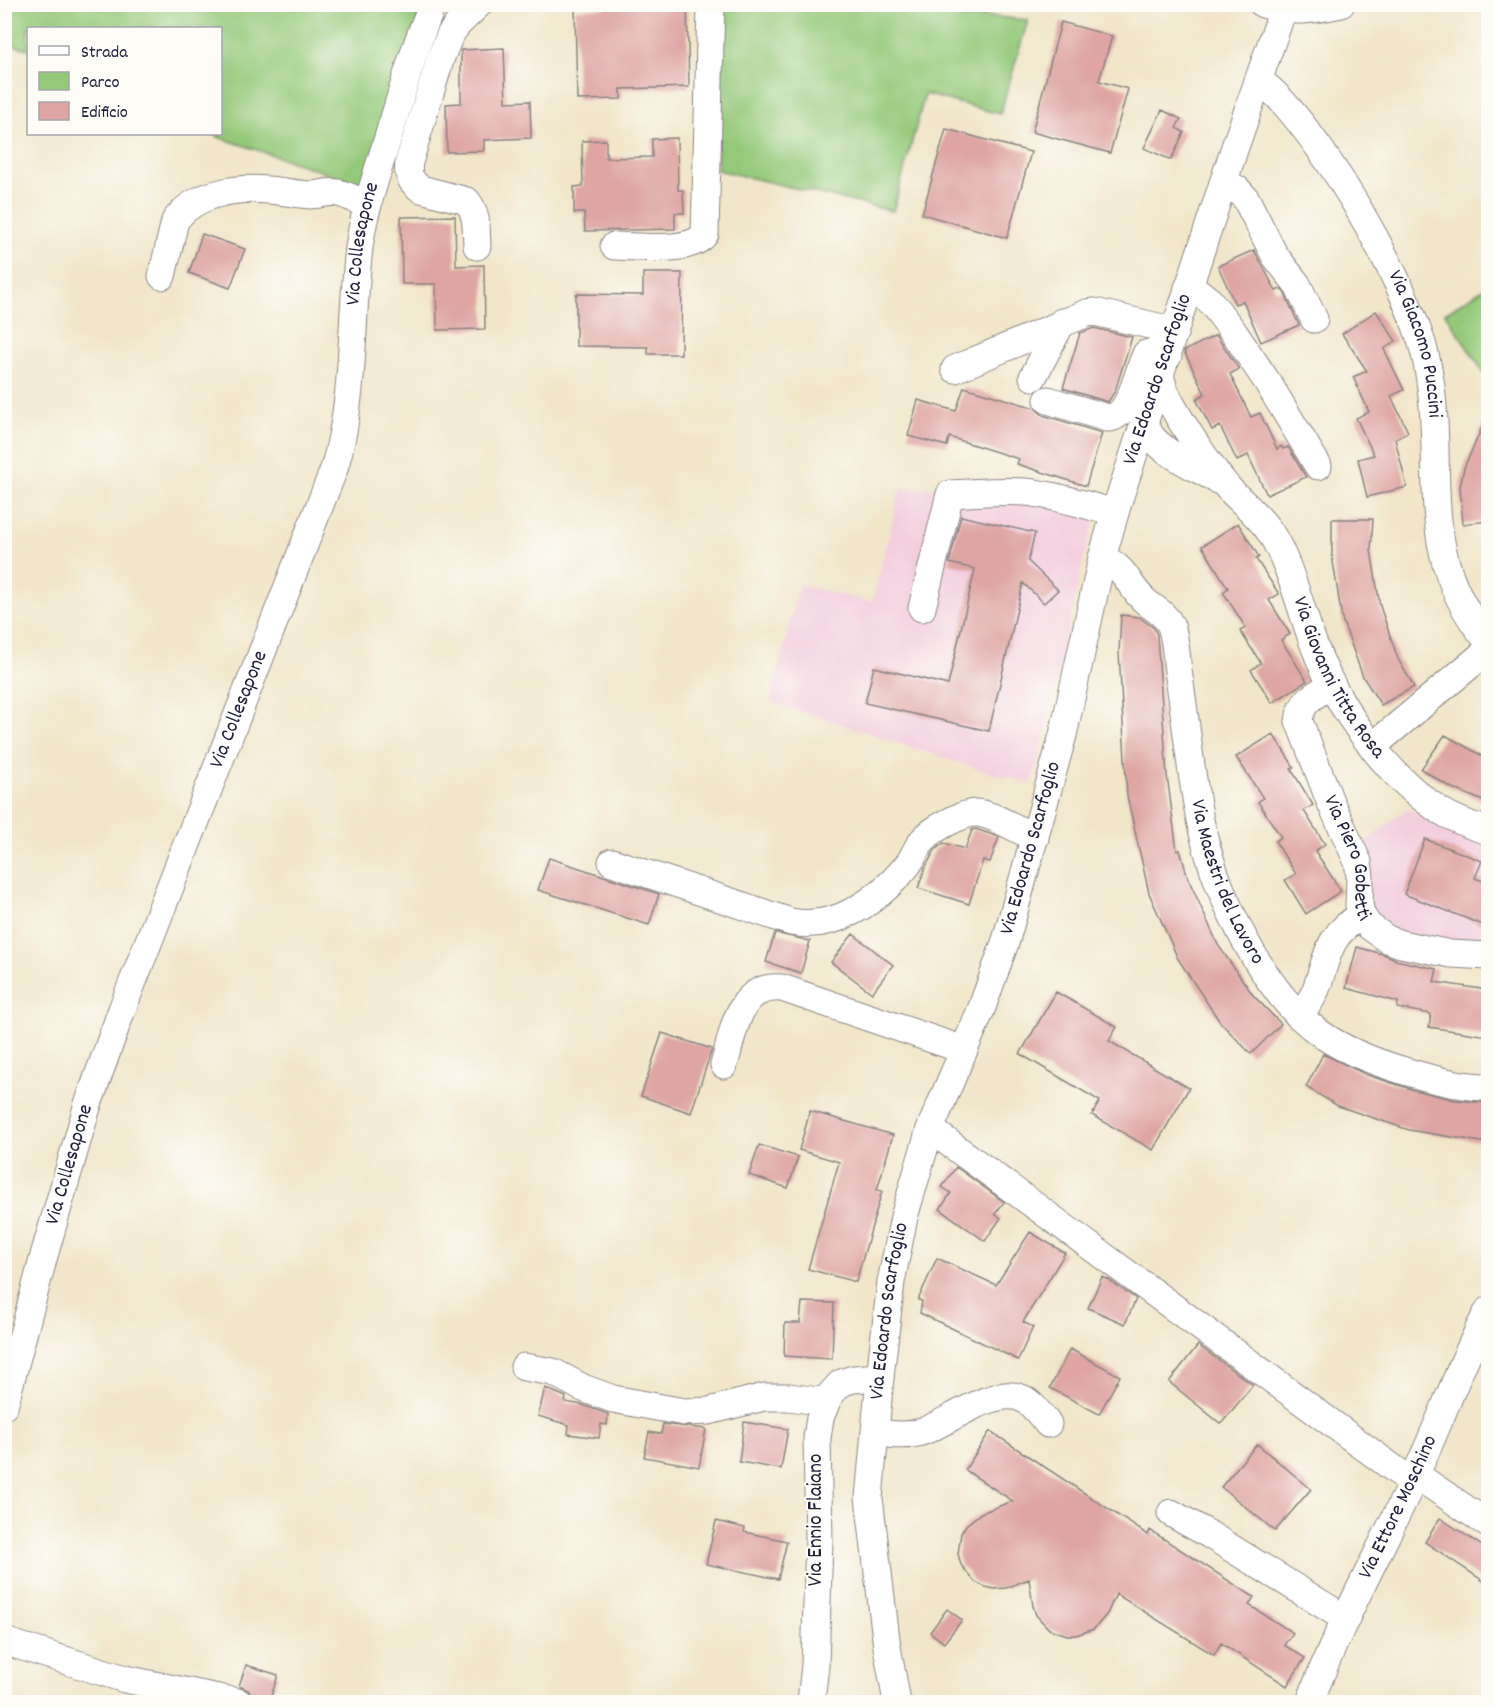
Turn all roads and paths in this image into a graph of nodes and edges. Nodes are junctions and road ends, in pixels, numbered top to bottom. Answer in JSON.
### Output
{"nodes":[{"id":1,"x":434,"y":4,"type":"edge"},
{"id":2,"x":479,"y":4,"type":"edge"},
{"id":3,"x":711,"y":4,"type":"edge"},
{"id":4,"x":1341,"y":4,"type":"edge"},
{"id":5,"x":1277,"y":6,"type":"edge"},
{"id":6,"x":1258,"y":81,"type":"junction"},
{"id":7,"x":1223,"y":183,"type":"junction"},
{"id":8,"x":368,"y":205,"type":"junction"},
{"id":9,"x":477,"y":246,"type":"dead end"},
{"id":10,"x":614,"y":246,"type":"dead end"},
{"id":11,"x":162,"y":276,"type":"dead end"},
{"id":12,"x":1188,"y":288,"type":"junction"},
{"id":13,"x":1314,"y":319,"type":"dead end"},
{"id":14,"x":1062,"y":322,"type":"junction"},
{"id":15,"x":1168,"y":355,"type":"junction"},
{"id":16,"x":955,"y":369,"type":"dead end"},
{"id":17,"x":1033,"y":377,"type":"dead end"},
{"id":18,"x":1048,"y":400,"type":"dead end"},
{"id":19,"x":1147,"y":416,"type":"junction"},
{"id":20,"x":1184,"y":424,"type":"junction"},
{"id":21,"x":1166,"y":450,"type":"junction"},
{"id":22,"x":1134,"y":453,"type":"junction"},
{"id":23,"x":1318,"y":466,"type":"dead end"},
{"id":24,"x":1228,"y":487,"type":"junction"},
{"id":25,"x":1115,"y":513,"type":"junction"},
{"id":26,"x":1102,"y":558,"type":"junction"},
{"id":27,"x":922,"y":608,"type":"dead end"},
{"id":28,"x":1488,"y":641,"type":"edge"},
{"id":29,"x":1488,"y":650,"type":"edge"},
{"id":30,"x":1332,"y":686,"type":"junction"},
{"id":31,"x":1373,"y":746,"type":"junction"},
{"id":32,"x":1488,"y":831,"type":"edge"},
{"id":33,"x":1035,"y":838,"type":"junction"},
{"id":34,"x":612,"y":862,"type":"dead end"},
{"id":35,"x":1362,"y":916,"type":"junction"},
{"id":36,"x":1488,"y":956,"type":"edge"},
{"id":37,"x":1298,"y":1015,"type":"junction"},
{"id":38,"x":964,"y":1050,"type":"junction"},
{"id":39,"x":724,"y":1065,"type":"dead end"},
{"id":40,"x":1488,"y":1087,"type":"edge"},
{"id":41,"x":930,"y":1129,"type":"junction"},
{"id":42,"x":1488,"y":1311,"type":"edge"},
{"id":43,"x":524,"y":1367,"type":"dead end"},
{"id":44,"x":880,"y":1377,"type":"junction"},
{"id":45,"x":826,"y":1402,"type":"junction"},
{"id":46,"x":4,"y":1406,"type":"edge"},
{"id":47,"x":1048,"y":1424,"type":"dead end"},
{"id":48,"x":875,"y":1432,"type":"junction"},
{"id":49,"x":1414,"y":1479,"type":"junction"},
{"id":50,"x":1171,"y":1513,"type":"dead end"},
{"id":51,"x":1488,"y":1524,"type":"edge"},
{"id":52,"x":1346,"y":1619,"type":"junction"},
{"id":53,"x":4,"y":1641,"type":"edge"},
{"id":54,"x":238,"y":1702,"type":"edge"},
{"id":55,"x":811,"y":1702,"type":"edge"},
{"id":56,"x":897,"y":1702,"type":"edge"},
{"id":57,"x":1310,"y":1702,"type":"edge"}],
"edges":[{"from":1,"to":8,"type":"street","name":"Via Collesapone"},
{"from":2,"to":9,"type":"street"},
{"from":3,"to":10,"type":"street"},
{"from":4,"to":5,"type":"street"},
{"from":5,"to":6,"type":"street","name":"Via Edoardo Scarfoglio"},
{"from":6,"to":7,"type":"street","name":"Via Edoardo Scarfoglio"},
{"from":6,"to":28,"type":"street","name":"Via Giacomo Puccini"},
{"from":7,"to":12,"type":"street","name":"Via Edoardo Scarfoglio"},
{"from":7,"to":13,"type":"street"},
{"from":8,"to":11,"type":"street"},
{"from":8,"to":46,"type":"street","name":"Via Collesapone"},
{"from":12,"to":15,"type":"street","name":"Via Edoardo Scarfoglio"},
{"from":12,"to":23,"type":"street"},
{"from":14,"to":15,"type":"street"},
{"from":14,"to":16,"type":"street"},
{"from":14,"to":17,"type":"street"},
{"from":15,"to":18,"type":"street"},
{"from":15,"to":19,"type":"street","name":"Via Edoardo Scarfoglio"},
{"from":15,"to":20,"type":"street","name":"Via Giovanni Titta Rosa"},
{"from":19,"to":20,"type":"street","name":"Via Giovanni Titta Rosa"},
{"from":19,"to":21,"type":"street","name":"Via Giovanni Titta Rosa"},
{"from":19,"to":22,"type":"street","name":"Via Edoardo Scarfoglio"},
{"from":20,"to":24,"type":"street","name":"Via Giovanni Titta Rosa"},
{"from":21,"to":22,"type":"street"},
{"from":21,"to":24,"type":"street","name":"Via Giovanni Titta Rosa"},
{"from":22,"to":25,"type":"street","name":"Via Edoardo Scarfoglio"},
{"from":24,"to":30,"type":"street","name":"Via Giovanni Titta Rosa"},
{"from":25,"to":26,"type":"street","name":"Via Edoardo Scarfoglio"},
{"from":25,"to":27,"type":"street"},
{"from":26,"to":33,"type":"street","name":"Via Edoardo Scarfoglio"},
{"from":26,"to":37,"type":"street","name":"Via Maestri del Lavoro"},
{"from":29,"to":31,"type":"street"},
{"from":30,"to":31,"type":"street","name":"Via Giovanni Titta Rosa"},
{"from":30,"to":35,"type":"street","name":"Via Piero Gobetti"},
{"from":31,"to":32,"type":"street","name":"Via Giovanni Titta Rosa"},
{"from":33,"to":34,"type":"street"},
{"from":33,"to":38,"type":"street","name":"Via Edoardo Scarfoglio"},
{"from":35,"to":36,"type":"street","name":"Via Piero Gobetti"},
{"from":35,"to":37,"type":"street"},
{"from":37,"to":40,"type":"street","name":"Via Maestri del Lavoro"},
{"from":38,"to":39,"type":"street"},
{"from":38,"to":41,"type":"street","name":"Via Edoardo Scarfoglio"},
{"from":41,"to":44,"type":"street","name":"Via Edoardo Scarfoglio"},
{"from":41,"to":49,"type":"street"},
{"from":42,"to":49,"type":"street","name":"Via Ettore Moschino"},
{"from":43,"to":45,"type":"street"},
{"from":44,"to":45,"type":"street","name":"Via Ennio Flaiano"},
{"from":44,"to":48,"type":"street","name":"Via Edoardo Scarfoglio"},
{"from":45,"to":55,"type":"street","name":"Via Ennio Flaiano"},
{"from":47,"to":48,"type":"street"},
{"from":48,"to":56,"type":"street","name":"Via Edoardo Scarfoglio"},
{"from":49,"to":51,"type":"street"},
{"from":49,"to":52,"type":"street","name":"Via Ettore Moschino"},
{"from":50,"to":52,"type":"street"},
{"from":52,"to":57,"type":"street","name":"Via Ettore Moschino"},
{"from":53,"to":54,"type":"street"}]}
